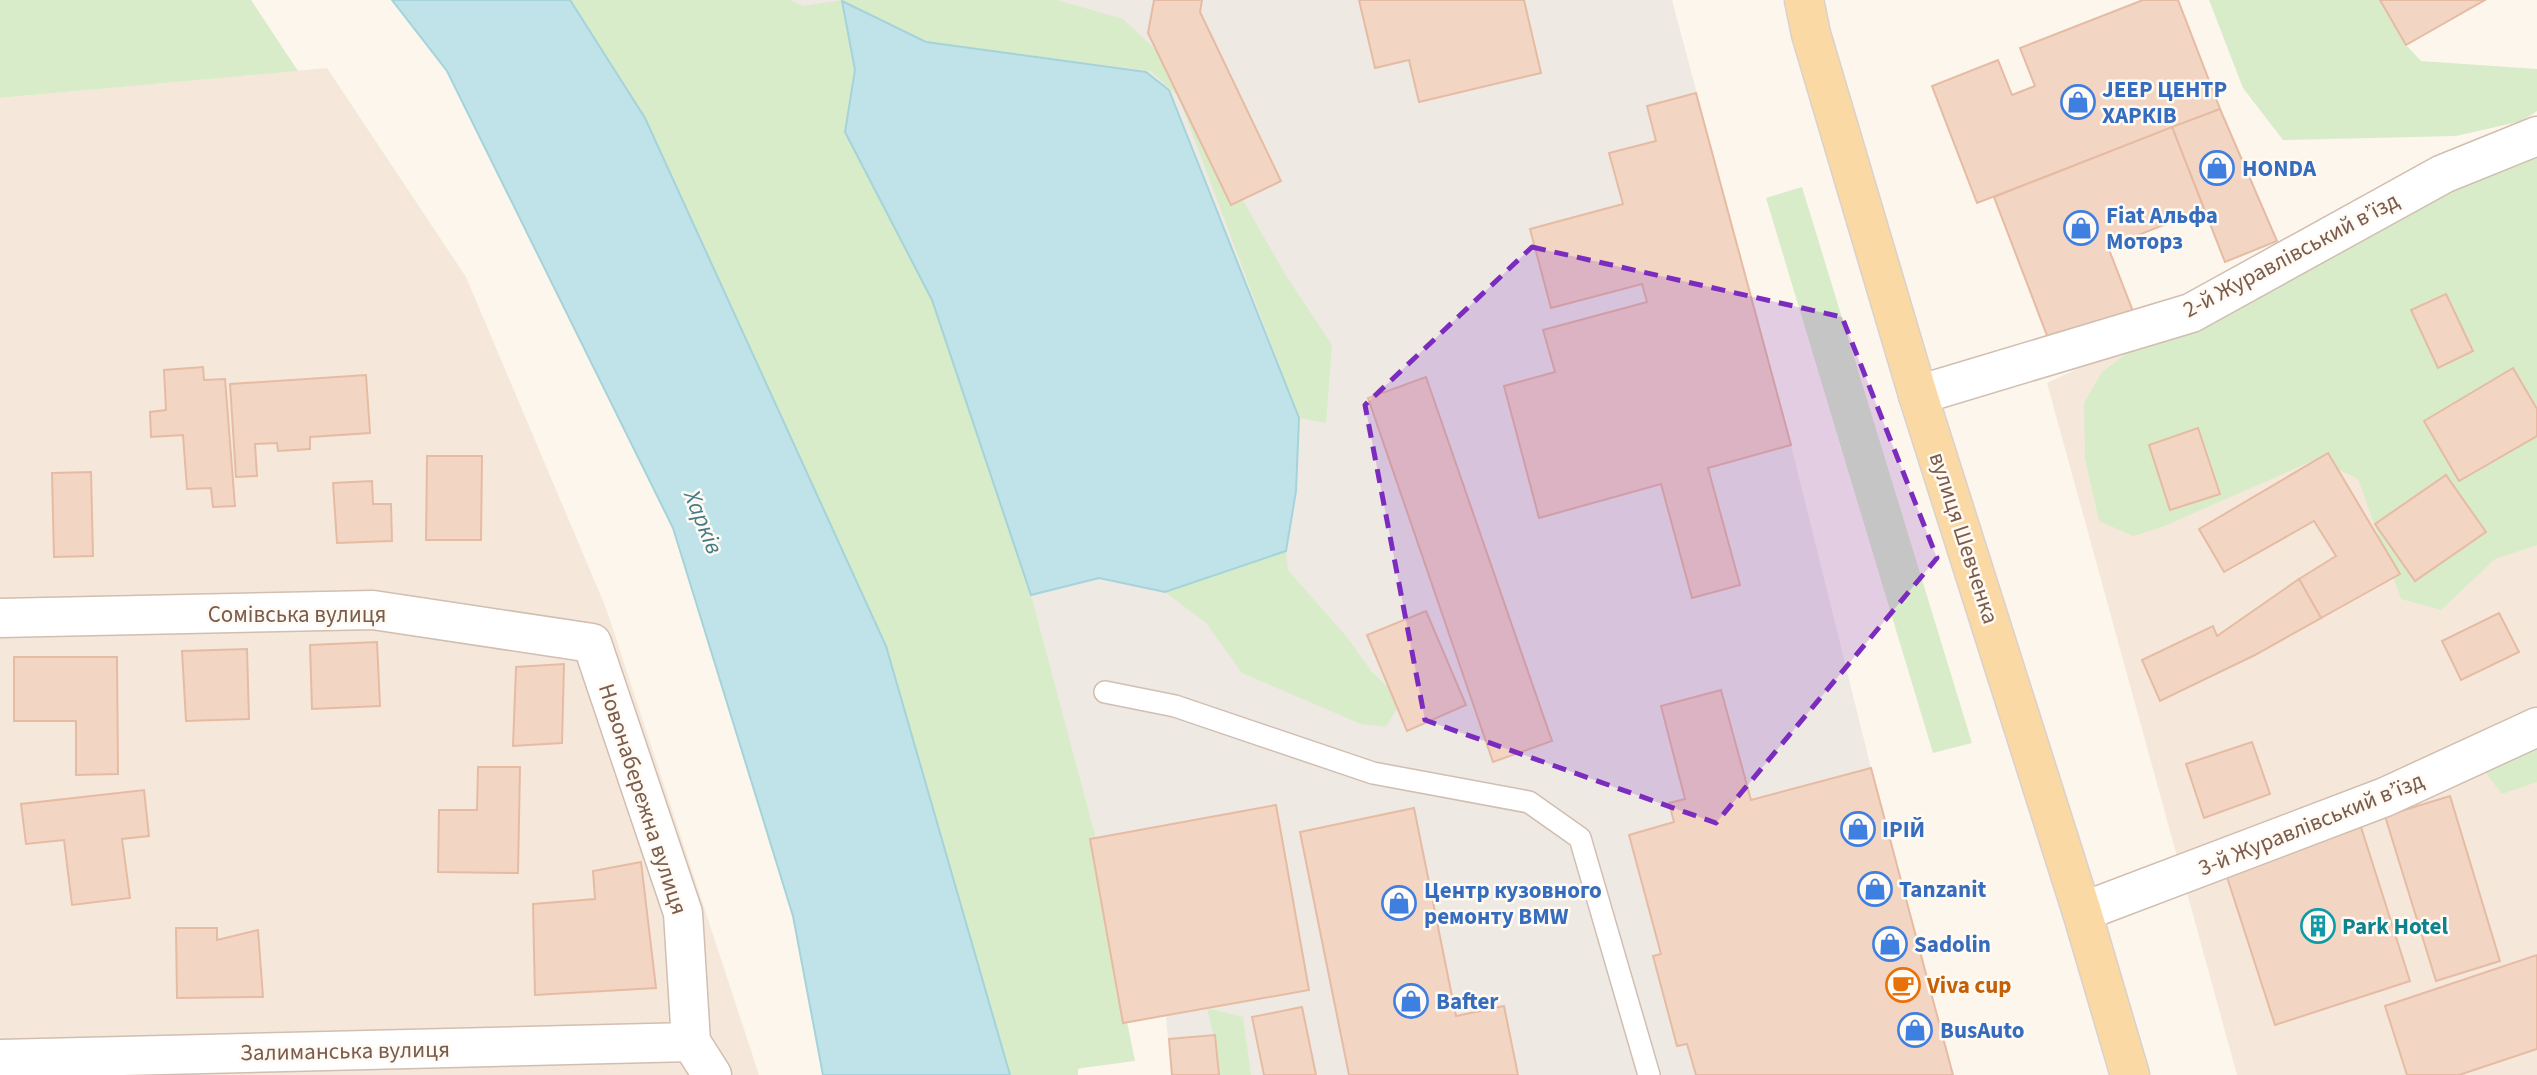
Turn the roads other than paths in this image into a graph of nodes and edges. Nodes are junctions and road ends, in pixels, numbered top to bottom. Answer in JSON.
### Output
{"nodes":[{"id":1,"x":1804,"y":0,"type":"edge"},
{"id":2,"x":2537,"y":136,"type":"edge"},
{"id":3,"x":1919,"y":395,"type":"junction"},
{"id":4,"x":0,"y":618,"type":"edge"},
{"id":5,"x":592,"y":643,"type":"joint"},
{"id":6,"x":1105,"y":692,"type":"dead end"},
{"id":7,"x":2537,"y":727,"type":"edge"},
{"id":8,"x":2082,"y":912,"type":"junction"},
{"id":9,"x":691,"y":1042,"type":"junction"},
{"id":10,"x":0,"y":1059,"type":"edge"},
{"id":11,"x":712,"y":1075,"type":"edge"},
{"id":12,"x":1649,"y":1075,"type":"edge"},
{"id":13,"x":2130,"y":1075,"type":"edge"}],
"edges":[{"from":1,"to":3,"type":"main road","name":"вулиця Шевченка"},
{"from":2,"to":3,"type":"street","name":"2-й Журавлівський в’їзд"},
{"from":3,"to":8,"type":"main road","name":"вулиця Шевченка"},
{"from":4,"to":5,"type":"street","name":"Сомівська вулиця"},
{"from":5,"to":9,"type":"street","name":"Новонабережна вулиця"},
{"from":6,"to":12,"type":"lane"},
{"from":7,"to":8,"type":"street","name":"3-й Журавлівський в’їзд"},
{"from":8,"to":13,"type":"main road","name":"вулиця Шевченка"},
{"from":9,"to":10,"type":"street","name":"Залиманська вулиця"},
{"from":9,"to":11,"type":"street","name":"Новонабережна вулиця"}]}
